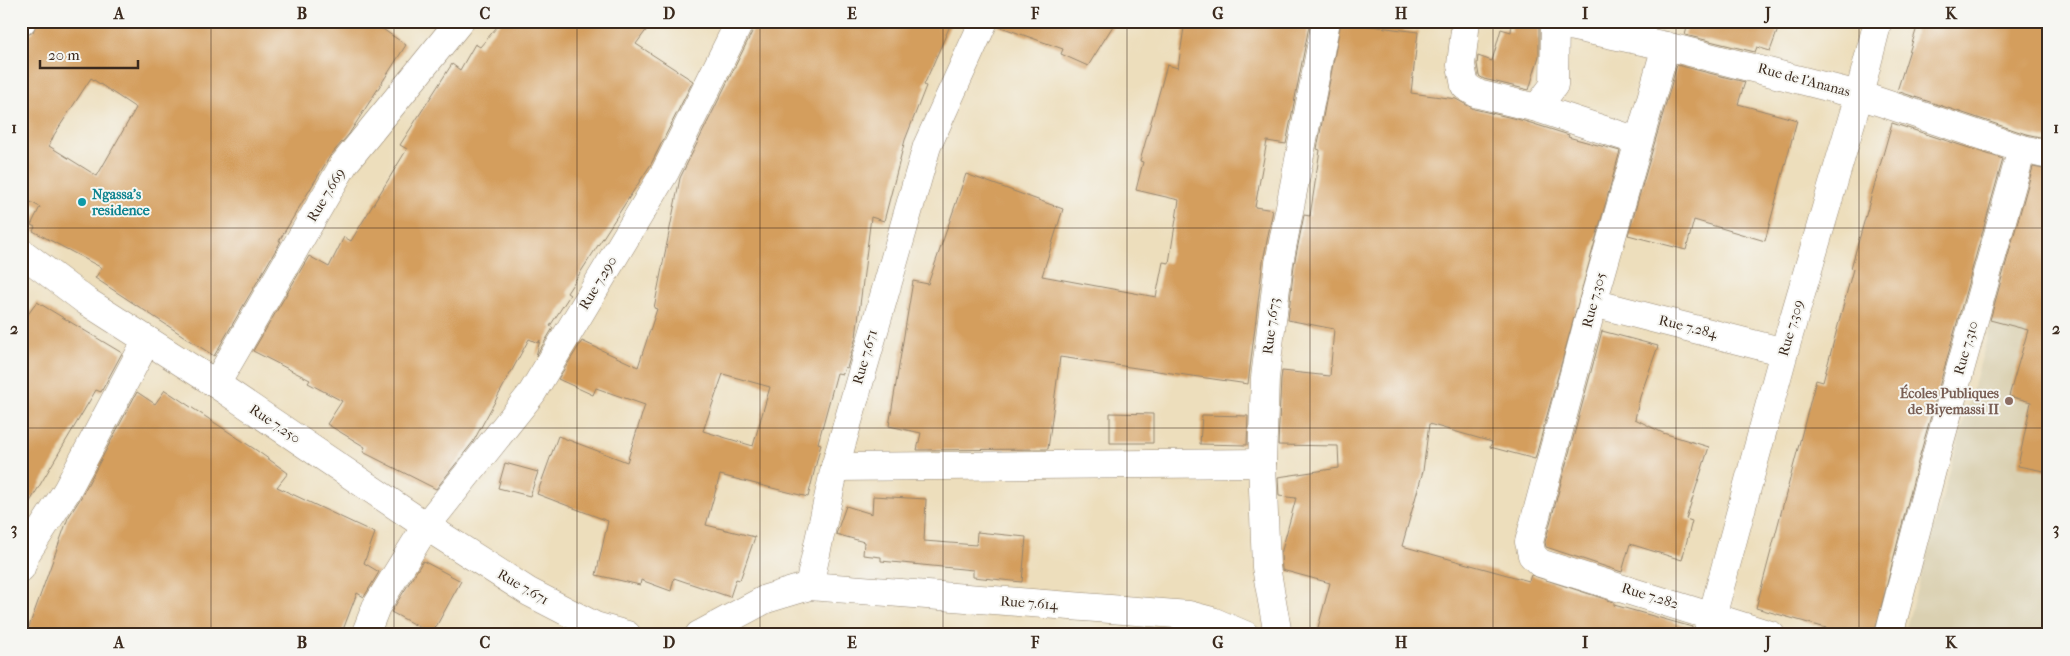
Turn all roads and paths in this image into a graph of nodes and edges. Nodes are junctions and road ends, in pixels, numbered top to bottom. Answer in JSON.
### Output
{"nodes":[{"id":1,"x":460,"y":21,"type":"edge"},
{"id":2,"x":740,"y":21,"type":"edge"},
{"id":3,"x":984,"y":21,"type":"edge"},
{"id":4,"x":1326,"y":21,"type":"edge"},
{"id":5,"x":1466,"y":21,"type":"edge"},
{"id":6,"x":1878,"y":21,"type":"edge"},
{"id":7,"x":1555,"y":22,"type":"edge"},
{"id":8,"x":1666,"y":46,"type":"junction"},
{"id":9,"x":1859,"y":95,"type":"junction"},
{"id":10,"x":1537,"y":108,"type":"junction"},
{"id":11,"x":1638,"y":141,"type":"junction"},
{"id":12,"x":2022,"y":149,"type":"junction"},
{"id":13,"x":2049,"y":155,"type":"edge"},
{"id":14,"x":21,"y":252,"type":"edge"},
{"id":15,"x":1593,"y":303,"type":"junction"},
{"id":16,"x":147,"y":340,"type":"junction"},
{"id":17,"x":1784,"y":352,"type":"junction"},
{"id":18,"x":216,"y":384,"type":"junction"},
{"id":19,"x":1262,"y":463,"type":"junction"},
{"id":20,"x":835,"y":467,"type":"junction"},
{"id":21,"x":426,"y":526,"type":"junction"},
{"id":22,"x":1532,"y":555,"type":"joint"},
{"id":23,"x":21,"y":568,"type":"edge"},
{"id":24,"x":809,"y":586,"type":"junction"},
{"id":25,"x":1710,"y":625,"type":"edge"},
{"id":26,"x":365,"y":635,"type":"edge"},
{"id":27,"x":627,"y":635,"type":"edge"},
{"id":28,"x":699,"y":635,"type":"edge"},
{"id":29,"x":1245,"y":635,"type":"edge"},
{"id":30,"x":1278,"y":635,"type":"edge"},
{"id":31,"x":1771,"y":635,"type":"edge"},
{"id":32,"x":1888,"y":635,"type":"edge"}],
"edges":[{"from":1,"to":18,"type":"street","name":"Rue 7.669"},
{"from":2,"to":21,"type":"street","name":"Rue 7.290"},
{"from":3,"to":20,"type":"street","name":"Rue 7.671"},
{"from":4,"to":19,"type":"street","name":"Rue 7.673"},
{"from":5,"to":10,"type":"street"},
{"from":6,"to":9,"type":"street","name":"Rue 7.309"},
{"from":7,"to":8,"type":"street","name":"Rue de l'Ananas"},
{"from":7,"to":10,"type":"street"},
{"from":8,"to":9,"type":"street","name":"Rue de l'Ananas"},
{"from":8,"to":11,"type":"street","name":"Rue 7.305"},
{"from":9,"to":12,"type":"street","name":"Rue de l'Ananas"},
{"from":9,"to":17,"type":"street","name":"Rue 7.309"},
{"from":10,"to":11,"type":"street"},
{"from":11,"to":15,"type":"street","name":"Rue 7.305"},
{"from":12,"to":13,"type":"street","name":"Rue de l'Ananas"},
{"from":12,"to":32,"type":"street","name":"Rue 7.310"},
{"from":14,"to":16,"type":"street","name":"Rue 7.250"},
{"from":15,"to":17,"type":"street","name":"Rue 7.284"},
{"from":15,"to":22,"type":"street","name":"Rue 7.305"},
{"from":16,"to":18,"type":"street","name":"Rue 7.250"},
{"from":16,"to":23,"type":"street"},
{"from":17,"to":25,"type":"street","name":"Rue 7.309"},
{"from":18,"to":21,"type":"street","name":"Rue 7.250"},
{"from":19,"to":20,"type":"street"},
{"from":19,"to":30,"type":"street","name":"Rue 7.673"},
{"from":20,"to":24,"type":"street","name":"Rue 7.671"},
{"from":21,"to":26,"type":"street"},
{"from":21,"to":27,"type":"street","name":"Rue 7.671"},
{"from":22,"to":25,"type":"street","name":"Rue 7.282"},
{"from":24,"to":28,"type":"street"},
{"from":24,"to":29,"type":"street","name":"Rue 7.614"},
{"from":25,"to":31,"type":"street","name":"Rue 7.282"}]}
